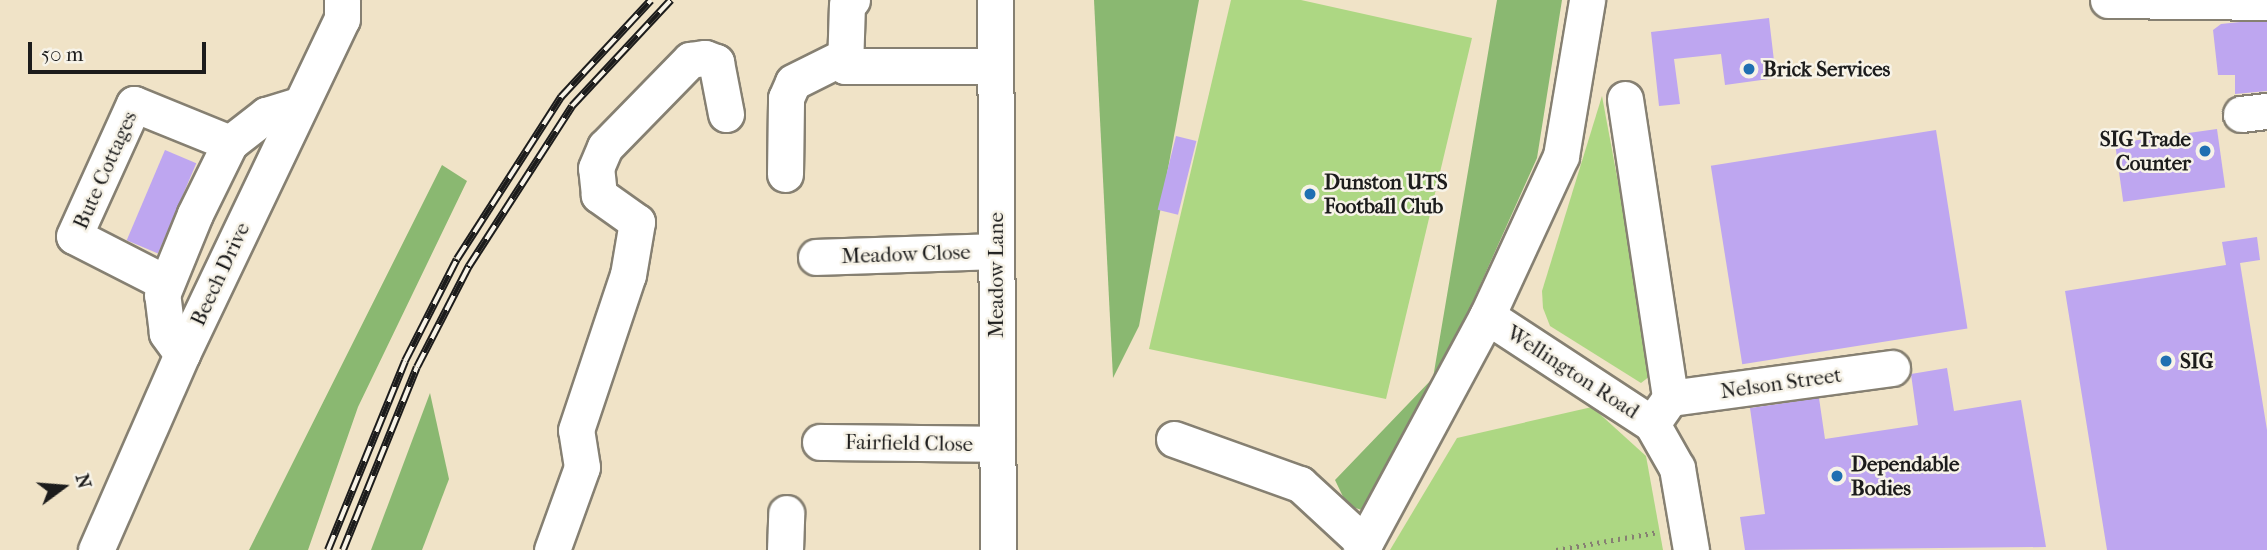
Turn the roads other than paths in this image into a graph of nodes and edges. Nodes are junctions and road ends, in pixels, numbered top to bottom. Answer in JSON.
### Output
{"nodes":[{"id":1,"x":342,"y":0,"type":"edge"},
{"id":2,"x":852,"y":0,"type":"edge"},
{"id":3,"x":995,"y":0,"type":"edge"},
{"id":4,"x":1587,"y":0,"type":"edge"},
{"id":5,"x":2108,"y":0,"type":"edge"},
{"id":6,"x":2267,"y":2,"type":"edge"},
{"id":7,"x":845,"y":57,"type":"junction"},
{"id":8,"x":995,"y":66,"type":"junction"},
{"id":9,"x":1625,"y":99,"type":"dead end"},
{"id":10,"x":299,"y":105,"type":"junction"},
{"id":11,"x":726,"y":114,"type":"dead end"},
{"id":12,"x":230,"y":143,"type":"junction"},
{"id":13,"x":785,"y":174,"type":"dead end"},
{"id":14,"x":996,"y":251,"type":"junction"},
{"id":15,"x":816,"y":257,"type":"dead end"},
{"id":16,"x":166,"y":283,"type":"junction"},
{"id":17,"x":1487,"y":316,"type":"junction"},
{"id":18,"x":182,"y":354,"type":"junction"},
{"id":19,"x":1892,"y":368,"type":"dead end"},
{"id":20,"x":1661,"y":411,"type":"junction"},
{"id":21,"x":1174,"y":439,"type":"dead end"},
{"id":22,"x":820,"y":442,"type":"dead end"},
{"id":23,"x":997,"y":444,"type":"junction"},
{"id":24,"x":786,"y":513,"type":"dead end"},
{"id":25,"x":1689,"y":538,"type":"edge"},
{"id":26,"x":1363,"y":547,"type":"edge"},
{"id":27,"x":96,"y":550,"type":"edge"},
{"id":28,"x":552,"y":550,"type":"edge"},
{"id":29,"x":785,"y":550,"type":"edge"},
{"id":30,"x":998,"y":550,"type":"edge"}],
"edges":[{"from":1,"to":10,"type":"street","name":"Beech Drive"},
{"from":2,"to":7,"type":"street"},
{"from":3,"to":8,"type":"street","name":"Meadow Lane"},
{"from":4,"to":17,"type":"street"},
{"from":5,"to":6,"type":"street"},
{"from":7,"to":8,"type":"street"},
{"from":7,"to":13,"type":"street"},
{"from":8,"to":14,"type":"street","name":"Meadow Lane"},
{"from":9,"to":20,"type":"street"},
{"from":10,"to":12,"type":"street"},
{"from":10,"to":18,"type":"street","name":"Beech Drive"},
{"from":11,"to":28,"type":"street"},
{"from":12,"to":16,"type":"street"},
{"from":12,"to":16,"type":"street","name":"Bute Cottages"},
{"from":14,"to":15,"type":"street","name":"Meadow Close"},
{"from":14,"to":23,"type":"street","name":"Meadow Lane"},
{"from":16,"to":18,"type":"street"},
{"from":17,"to":20,"type":"street","name":"Wellington Road"},
{"from":17,"to":26,"type":"street"},
{"from":18,"to":27,"type":"street","name":"Beech Drive"},
{"from":19,"to":20,"type":"street","name":"Nelson Street"},
{"from":20,"to":25,"type":"street","name":"Wellington Road"},
{"from":21,"to":26,"type":"street"},
{"from":22,"to":23,"type":"street","name":"Fairfield Close"},
{"from":23,"to":30,"type":"street","name":"Meadow Lane"},
{"from":24,"to":29,"type":"street"}]}
